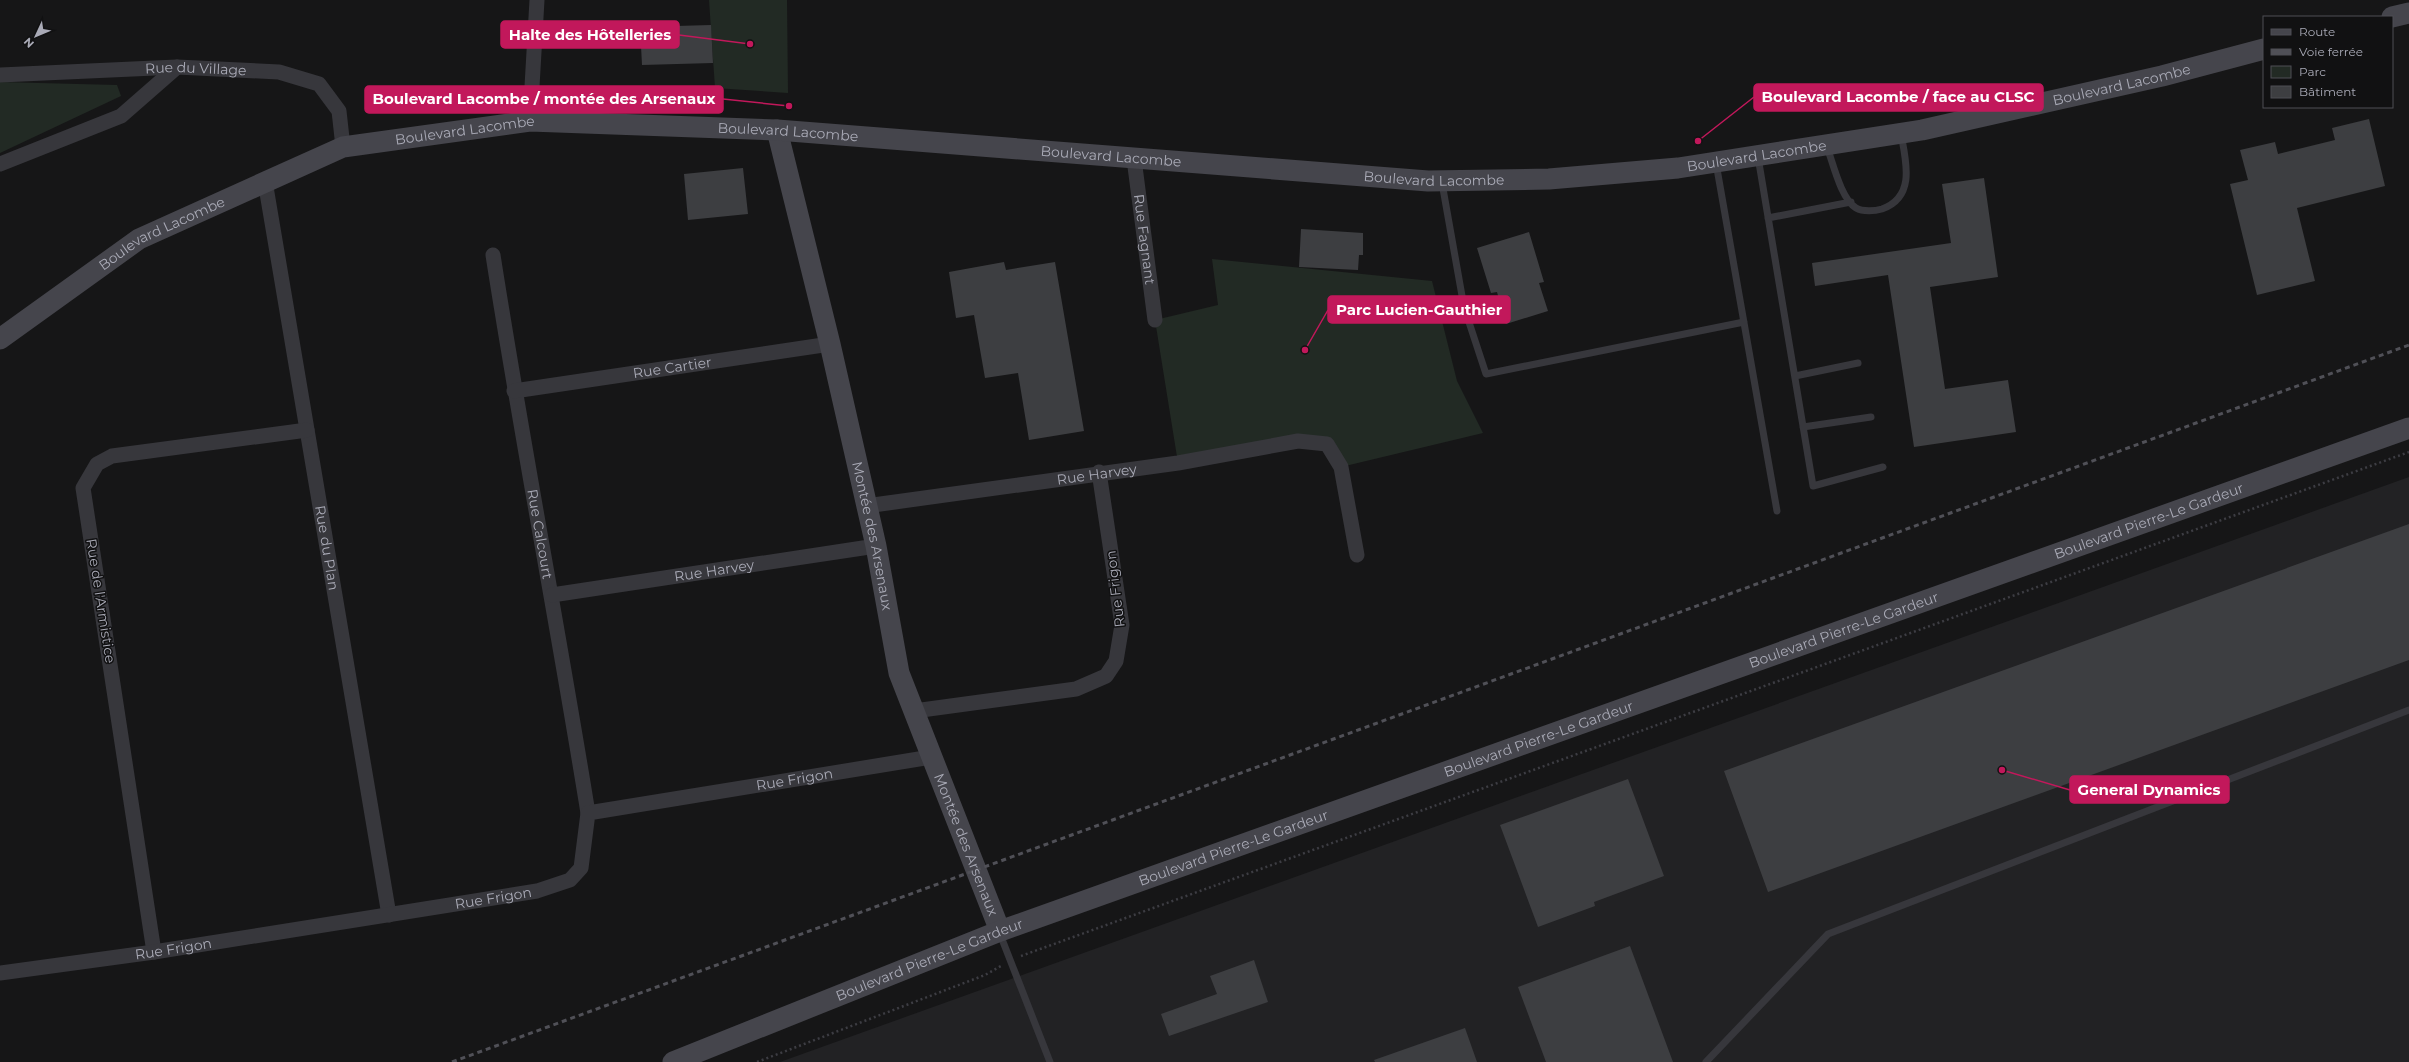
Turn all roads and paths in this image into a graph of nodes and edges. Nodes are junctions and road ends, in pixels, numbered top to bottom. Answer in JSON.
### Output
{"nodes":[{"id":1,"x":537,"y":0,"type":"edge"},
{"id":2,"x":2409,"y":13,"type":"edge"},
{"id":3,"x":2393,"y":17,"type":"edge"},
{"id":4,"x":2263,"y":49,"type":"edge"},
{"id":5,"x":177,"y":67,"type":"junction"},
{"id":6,"x":0,"y":75,"type":"edge"},
{"id":7,"x":530,"y":121,"type":"junction"},
{"id":8,"x":777,"y":130,"type":"junction"},
{"id":9,"x":1900,"y":133,"type":"junction"},
{"id":10,"x":1826,"y":145,"type":"junction"},
{"id":11,"x":343,"y":147,"type":"junction"},
{"id":12,"x":1758,"y":157,"type":"junction"},
{"id":13,"x":1134,"y":158,"type":"junction"},
{"id":14,"x":1716,"y":163,"type":"junction"},
{"id":15,"x":0,"y":164,"type":"edge"},
{"id":16,"x":265,"y":181,"type":"junction"},
{"id":17,"x":1442,"y":181,"type":"junction"},
{"id":18,"x":1851,"y":202,"type":"junction"},
{"id":19,"x":1768,"y":218,"type":"junction"},
{"id":20,"x":493,"y":255,"type":"dead end"},
{"id":21,"x":1155,"y":320,"type":"dead end"},
{"id":22,"x":1744,"y":322,"type":"junction"},
{"id":23,"x":0,"y":340,"type":"edge"},
{"id":24,"x":830,"y":344,"type":"junction"},
{"id":25,"x":1858,"y":363,"type":"dead end"},
{"id":26,"x":1795,"y":376,"type":"junction"},
{"id":27,"x":514,"y":391,"type":"junction"},
{"id":28,"x":1871,"y":417,"type":"dead end"},
{"id":29,"x":1803,"y":427,"type":"junction"},
{"id":30,"x":2409,"y":428,"type":"edge"},
{"id":31,"x":307,"y":430,"type":"junction"},
{"id":32,"x":2409,"y":452,"type":"edge"},
{"id":33,"x":1883,"y":467,"type":"dead end"},
{"id":34,"x":1099,"y":472,"type":"junction"},
{"id":35,"x":866,"y":506,"type":"junction"},
{"id":36,"x":1777,"y":511,"type":"dead end"},
{"id":37,"x":876,"y":546,"type":"junction"},
{"id":38,"x":1357,"y":555,"type":"dead end"},
{"id":39,"x":552,"y":595,"type":"junction"},
{"id":40,"x":2409,"y":710,"type":"edge"},
{"id":41,"x":914,"y":711,"type":"junction"},
{"id":42,"x":931,"y":757,"type":"junction"},
{"id":43,"x":588,"y":813,"type":"junction"},
{"id":44,"x":389,"y":915,"type":"junction"},
{"id":45,"x":1000,"y":932,"type":"junction"},
{"id":46,"x":154,"y":952,"type":"junction"},
{"id":47,"x":1011,"y":960,"type":"junction"},
{"id":48,"x":0,"y":973,"type":"edge"},
{"id":49,"x":673,"y":1062,"type":"edge"},
{"id":50,"x":758,"y":1062,"type":"edge"},
{"id":51,"x":1050,"y":1062,"type":"edge"},
{"id":52,"x":1706,"y":1062,"type":"edge"}],
"edges":[{"from":1,"to":7,"type":"street"},
{"from":2,"to":3,"type":"street"},
{"from":4,"to":9,"type":"street","name":"Boulevard Lacombe"},
{"from":5,"to":6,"type":"street","name":"Rue du Village"},
{"from":5,"to":11,"type":"street","name":"Rue du Village"},
{"from":5,"to":15,"type":"street"},
{"from":7,"to":8,"type":"street","name":"Boulevard Lacombe"},
{"from":7,"to":11,"type":"street","name":"Boulevard Lacombe"},
{"from":8,"to":13,"type":"street","name":"Boulevard Lacombe"},
{"from":8,"to":24,"type":"street","name":"Montée des Arsenaux"},
{"from":9,"to":10,"type":"street","name":"Boulevard Lacombe"},
{"from":9,"to":18,"type":"lane"},
{"from":10,"to":12,"type":"street","name":"Boulevard Lacombe"},
{"from":10,"to":18,"type":"lane"},
{"from":11,"to":16,"type":"street","name":"Boulevard Lacombe"},
{"from":12,"to":14,"type":"street","name":"Boulevard Lacombe"},
{"from":12,"to":19,"type":"lane"},
{"from":13,"to":17,"type":"street","name":"Boulevard Lacombe"},
{"from":13,"to":21,"type":"street","name":"Rue Fagnant"},
{"from":14,"to":17,"type":"street","name":"Boulevard Lacombe"},
{"from":14,"to":22,"type":"lane"},
{"from":16,"to":23,"type":"street","name":"Boulevard Lacombe"},
{"from":16,"to":31,"type":"street","name":"Rue du Plan"},
{"from":17,"to":22,"type":"lane"},
{"from":18,"to":19,"type":"lane"},
{"from":19,"to":26,"type":"lane"},
{"from":20,"to":27,"type":"street","name":"Rue Calcourt"},
{"from":22,"to":36,"type":"lane"},
{"from":24,"to":27,"type":"street","name":"Rue Cartier"},
{"from":24,"to":35,"type":"street","name":"Montée des Arsenaux"},
{"from":25,"to":26,"type":"lane"},
{"from":26,"to":29,"type":"lane"},
{"from":27,"to":39,"type":"street","name":"Rue Calcourt"},
{"from":28,"to":29,"type":"lane"},
{"from":29,"to":33,"type":"lane"},
{"from":30,"to":45,"type":"street","name":"Boulevard Pierre-Le Gardeur"},
{"from":31,"to":44,"type":"street","name":"Rue du Plan"},
{"from":31,"to":46,"type":"street","name":"Rue de l'Armistice"},
{"from":32,"to":47,"type":"path"},
{"from":34,"to":35,"type":"street","name":"Rue Harvey"},
{"from":34,"to":38,"type":"street","name":"Rue Harvey"},
{"from":34,"to":41,"type":"street","name":"Rue Frigon"},
{"from":35,"to":37,"type":"street","name":"Montée des Arsenaux"},
{"from":37,"to":39,"type":"street","name":"Rue Harvey"},
{"from":37,"to":41,"type":"street","name":"Montée des Arsenaux"},
{"from":39,"to":43,"type":"street","name":"Rue Calcourt"},
{"from":40,"to":52,"type":"lane"},
{"from":41,"to":42,"type":"street","name":"Montée des Arsenaux"},
{"from":42,"to":43,"type":"street","name":"Rue Frigon"},
{"from":42,"to":45,"type":"street","name":"Montée des Arsenaux"},
{"from":43,"to":44,"type":"street","name":"Rue Frigon"},
{"from":44,"to":46,"type":"street","name":"Rue Frigon"},
{"from":45,"to":47,"type":"lane"},
{"from":45,"to":49,"type":"street","name":"Boulevard Pierre-Le Gardeur"},
{"from":46,"to":48,"type":"street","name":"Rue Frigon"},
{"from":47,"to":50,"type":"path"},
{"from":47,"to":51,"type":"lane"}]}
